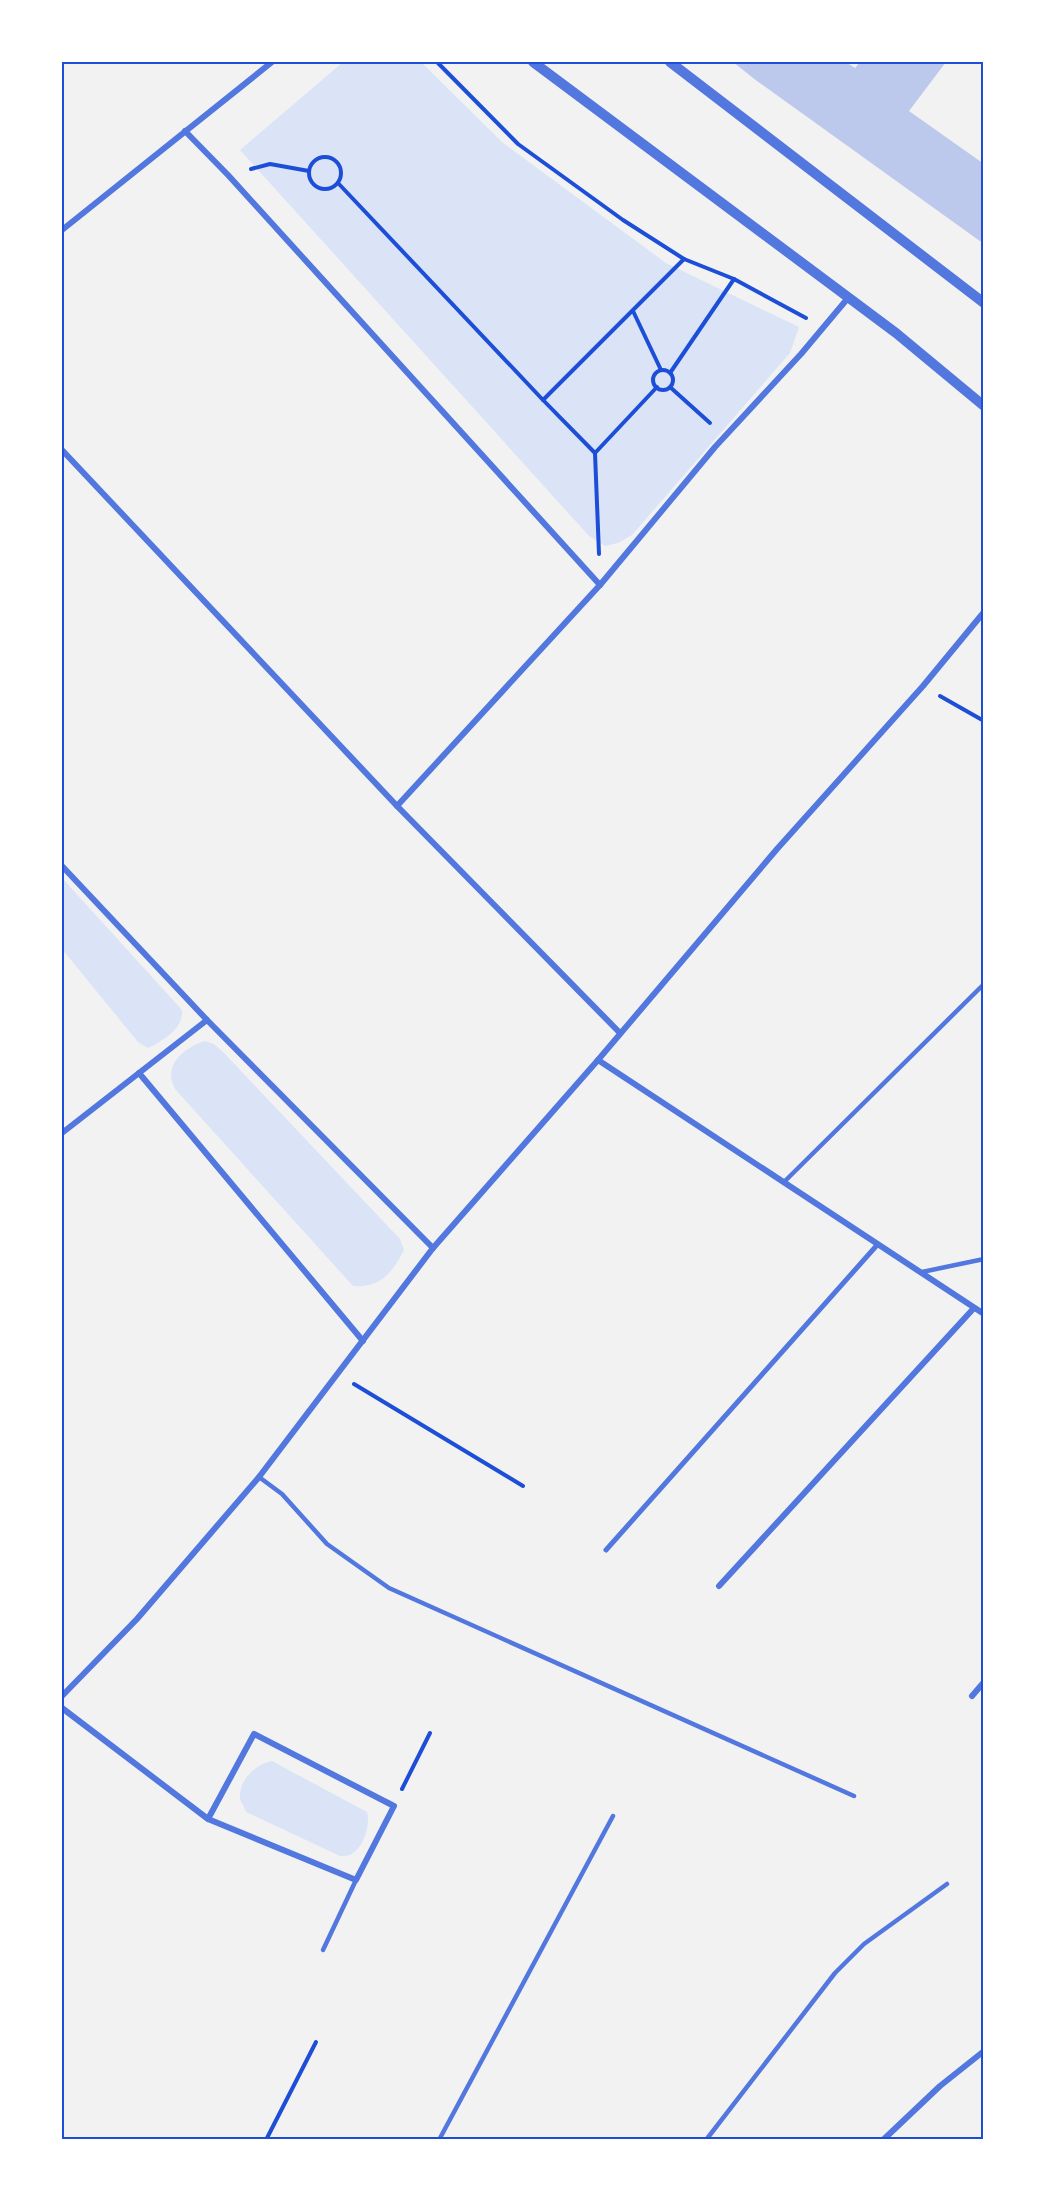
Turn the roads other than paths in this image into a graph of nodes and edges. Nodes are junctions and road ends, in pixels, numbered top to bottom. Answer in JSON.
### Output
{"nodes":[{"id":1,"x":272,"y":62,"type":"edge"},
{"id":2,"x":533,"y":62,"type":"edge"},
{"id":3,"x":670,"y":62,"type":"edge"},
{"id":4,"x":185,"y":131,"type":"junction"},
{"id":5,"x":62,"y":230,"type":"edge"},
{"id":6,"x":848,"y":297,"type":"junction"},
{"id":7,"x":984,"y":303,"type":"edge"},
{"id":8,"x":984,"y":406,"type":"edge"},
{"id":9,"x":62,"y":450,"type":"edge"},
{"id":10,"x":600,"y":585,"type":"junction"},
{"id":11,"x":984,"y":612,"type":"edge"},
{"id":12,"x":397,"y":806,"type":"junction"},
{"id":13,"x":62,"y":866,"type":"edge"},
{"id":14,"x":984,"y":984,"type":"edge"},
{"id":15,"x":207,"y":1020,"type":"junction"},
{"id":16,"x":620,"y":1033,"type":"junction"},
{"id":17,"x":598,"y":1060,"type":"junction"},
{"id":18,"x":139,"y":1073,"type":"junction"},
{"id":19,"x":62,"y":1133,"type":"edge"},
{"id":20,"x":784,"y":1182,"type":"junction"},
{"id":21,"x":878,"y":1244,"type":"junction"},
{"id":22,"x":433,"y":1248,"type":"junction"},
{"id":23,"x":984,"y":1259,"type":"edge"},
{"id":24,"x":921,"y":1272,"type":"junction"},
{"id":25,"x":974,"y":1308,"type":"junction"},
{"id":26,"x":984,"y":1314,"type":"edge"},
{"id":27,"x":363,"y":1341,"type":"junction"},
{"id":28,"x":259,"y":1477,"type":"junction"},
{"id":29,"x":606,"y":1550,"type":"dead end"},
{"id":30,"x":719,"y":1586,"type":"dead end"},
{"id":31,"x":984,"y":1682,"type":"edge"},
{"id":32,"x":62,"y":1696,"type":"edge"},
{"id":33,"x":972,"y":1696,"type":"dead end"},
{"id":34,"x":62,"y":1708,"type":"edge"},
{"id":35,"x":854,"y":1796,"type":"dead end"},
{"id":36,"x":613,"y":1816,"type":"dead end"},
{"id":37,"x":208,"y":1819,"type":"junction"},
{"id":38,"x":356,"y":1880,"type":"junction"},
{"id":39,"x":947,"y":1884,"type":"dead end"},
{"id":40,"x":323,"y":1950,"type":"dead end"},
{"id":41,"x":984,"y":2051,"type":"edge"},
{"id":42,"x":439,"y":2139,"type":"edge"},
{"id":43,"x":706,"y":2139,"type":"edge"},
{"id":44,"x":883,"y":2139,"type":"edge"}],
"edges":[{"from":1,"to":4,"type":"street"},
{"from":2,"to":6,"type":"street"},
{"from":3,"to":7,"type":"street"},
{"from":4,"to":5,"type":"street"},
{"from":4,"to":10,"type":"street"},
{"from":6,"to":8,"type":"street"},
{"from":6,"to":10,"type":"street"},
{"from":9,"to":12,"type":"street"},
{"from":10,"to":12,"type":"street"},
{"from":11,"to":16,"type":"street"},
{"from":12,"to":16,"type":"street"},
{"from":13,"to":15,"type":"street"},
{"from":14,"to":20,"type":"lane"},
{"from":15,"to":18,"type":"street"},
{"from":15,"to":22,"type":"street"},
{"from":16,"to":17,"type":"street"},
{"from":17,"to":20,"type":"street"},
{"from":17,"to":22,"type":"street"},
{"from":18,"to":19,"type":"street"},
{"from":18,"to":27,"type":"street"},
{"from":20,"to":21,"type":"street"},
{"from":21,"to":24,"type":"street"},
{"from":21,"to":29,"type":"street"},
{"from":22,"to":27,"type":"street"},
{"from":23,"to":24,"type":"lane"},
{"from":24,"to":25,"type":"street"},
{"from":25,"to":26,"type":"street"},
{"from":25,"to":30,"type":"street"},
{"from":27,"to":28,"type":"street"},
{"from":28,"to":32,"type":"street"},
{"from":28,"to":35,"type":"lane"},
{"from":31,"to":33,"type":"street"},
{"from":34,"to":37,"type":"street"},
{"from":36,"to":42,"type":"lane"},
{"from":37,"to":38,"type":"street"},
{"from":37,"to":38,"type":"street"},
{"from":38,"to":40,"type":"lane"},
{"from":39,"to":43,"type":"lane"},
{"from":41,"to":44,"type":"street"}]}
